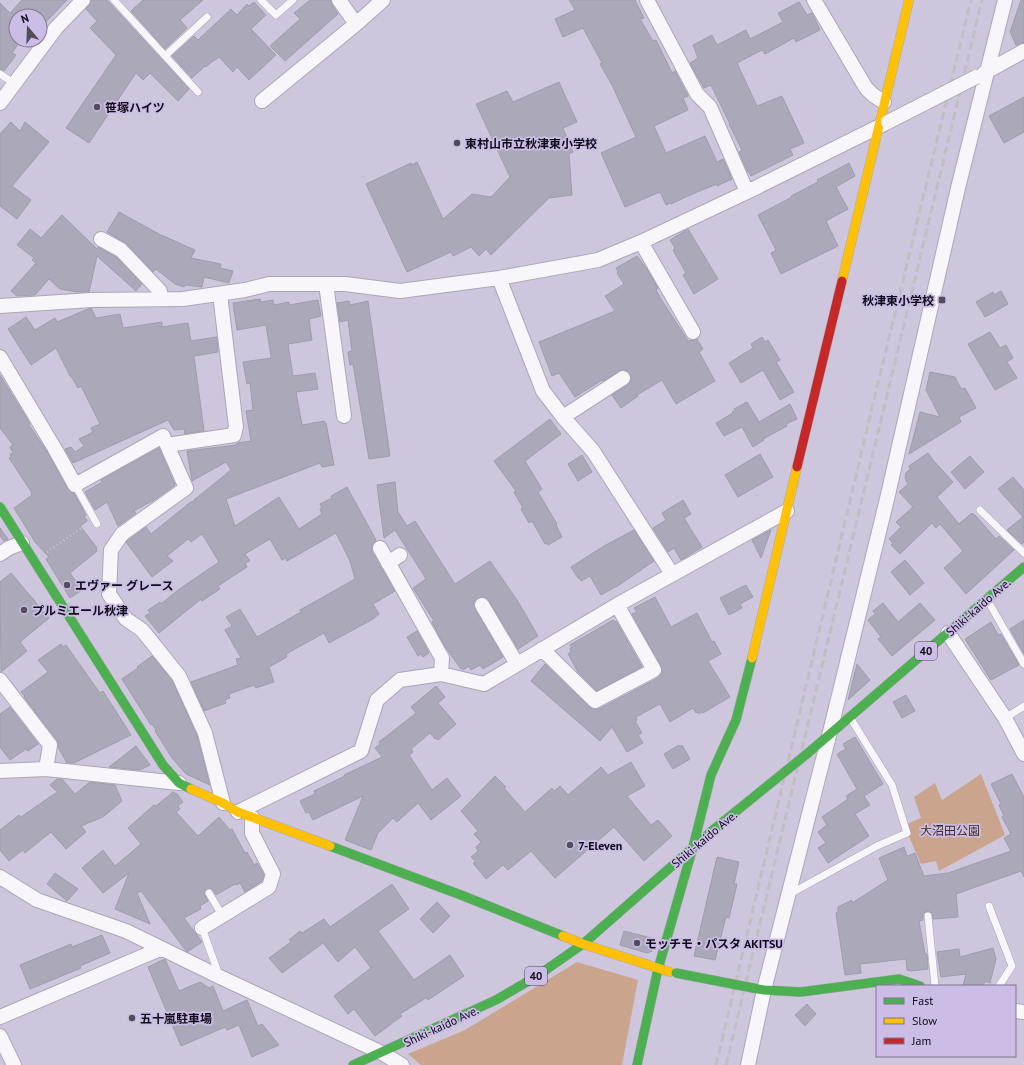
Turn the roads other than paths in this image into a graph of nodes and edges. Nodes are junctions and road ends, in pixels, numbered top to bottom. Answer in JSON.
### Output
{"nodes":[{"id":1,"x":83,"y":0,"type":"edge"},
{"id":2,"x":114,"y":0,"type":"edge"},
{"id":3,"x":262,"y":0,"type":"edge"},
{"id":4,"x":293,"y":0,"type":"edge"},
{"id":5,"x":339,"y":0,"type":"edge"},
{"id":6,"x":383,"y":0,"type":"edge"},
{"id":7,"x":647,"y":0,"type":"edge"},
{"id":8,"x":814,"y":0,"type":"edge"},
{"id":9,"x":909,"y":0,"type":"edge"},
{"id":10,"x":1005,"y":0,"type":"edge"},
{"id":11,"x":207,"y":17,"type":"dead end"},
{"id":12,"x":356,"y":24,"type":"junction"},
{"id":13,"x":1024,"y":51,"type":"edge"},
{"id":14,"x":165,"y":56,"type":"junction"},
{"id":15,"x":0,"y":74,"type":"edge"},
{"id":16,"x":982,"y":74,"type":"junction"},
{"id":17,"x":15,"y":84,"type":"junction"},
{"id":18,"x":198,"y":92,"type":"dead end"},
{"id":19,"x":262,"y":100,"type":"dead end"},
{"id":20,"x":884,"y":102,"type":"junction"},
{"id":21,"x":0,"y":103,"type":"edge"},
{"id":22,"x":883,"y":124,"type":"junction"},
{"id":23,"x":747,"y":192,"type":"junction"},
{"id":24,"x":101,"y":240,"type":"dead end"},
{"id":25,"x":642,"y":242,"type":"junction"},
{"id":26,"x":499,"y":278,"type":"junction"},
{"id":27,"x":326,"y":284,"type":"junction"},
{"id":28,"x":220,"y":294,"type":"junction"},
{"id":29,"x":160,"y":299,"type":"junction"},
{"id":30,"x":0,"y":306,"type":"edge"},
{"id":31,"x":693,"y":332,"type":"dead end"},
{"id":32,"x":0,"y":357,"type":"edge"},
{"id":33,"x":622,"y":378,"type":"dead end"},
{"id":34,"x":344,"y":416,"type":"dead end"},
{"id":35,"x":563,"y":417,"type":"junction"},
{"id":36,"x":167,"y":445,"type":"junction"},
{"id":37,"x":75,"y":485,"type":"junction"},
{"id":38,"x":0,"y":506,"type":"edge"},
{"id":39,"x":980,"y":510,"type":"dead end"},
{"id":40,"x":787,"y":511,"type":"junction"},
{"id":41,"x":95,"y":522,"type":"road end"},
{"id":42,"x":22,"y":543,"type":"junction"},
{"id":43,"x":380,"y":548,"type":"dead end"},
{"id":44,"x":1024,"y":553,"type":"edge"},
{"id":45,"x":0,"y":554,"type":"edge"},
{"id":46,"x":400,"y":555,"type":"dead end"},
{"id":47,"x":388,"y":563,"type":"junction"},
{"id":48,"x":1024,"y":567,"type":"edge"},
{"id":49,"x":672,"y":574,"type":"junction"},
{"id":50,"x":987,"y":600,"type":"junction"},
{"id":51,"x":617,"y":604,"type":"junction"},
{"id":52,"x":482,"y":605,"type":"dead end"},
{"id":53,"x":948,"y":633,"type":"junction"},
{"id":54,"x":542,"y":649,"type":"junction"},
{"id":55,"x":518,"y":664,"type":"junction"},
{"id":56,"x":1024,"y":664,"type":"edge"},
{"id":57,"x":441,"y":674,"type":"junction"},
{"id":58,"x":0,"y":680,"type":"edge"},
{"id":59,"x":1024,"y":706,"type":"edge"},
{"id":60,"x":850,"y":718,"type":"junction"},
{"id":61,"x":1005,"y":718,"type":"junction"},
{"id":62,"x":829,"y":736,"type":"junction"},
{"id":63,"x":1024,"y":754,"type":"edge"},
{"id":64,"x":46,"y":769,"type":"junction"},
{"id":65,"x":0,"y":771,"type":"edge"},
{"id":66,"x":179,"y":784,"type":"junction"},
{"id":67,"x":223,"y":804,"type":"junction"},
{"id":68,"x":238,"y":812,"type":"junction"},
{"id":69,"x":252,"y":817,"type":"junction"},
{"id":70,"x":693,"y":847,"type":"junction"},
{"id":71,"x":0,"y":877,"type":"edge"},
{"id":72,"x":208,"y":893,"type":"dead end"},
{"id":73,"x":788,"y":895,"type":"junction"},
{"id":74,"x":989,"y":906,"type":"dead end"},
{"id":75,"x":222,"y":915,"type":"junction"},
{"id":76,"x":928,"y":916,"type":"dead end"},
{"id":77,"x":202,"y":928,"type":"joint"},
{"id":78,"x":583,"y":944,"type":"junction"},
{"id":79,"x":160,"y":949,"type":"junction"},
{"id":80,"x":658,"y":969,"type":"junction"},
{"id":81,"x":220,"y":977,"type":"junction"},
{"id":82,"x":917,"y":985,"type":"edge"},
{"id":83,"x":935,"y":985,"type":"edge"},
{"id":84,"x":1000,"y":985,"type":"edge"},
{"id":85,"x":759,"y":989,"type":"junction"},
{"id":86,"x":0,"y":1017,"type":"edge"},
{"id":87,"x":0,"y":1036,"type":"edge"},
{"id":88,"x":382,"y":1053,"type":"junction"},
{"id":89,"x":14,"y":1065,"type":"edge"},
{"id":90,"x":352,"y":1065,"type":"edge"},
{"id":91,"x":402,"y":1065,"type":"edge"},
{"id":92,"x":637,"y":1065,"type":"edge"},
{"id":93,"x":748,"y":1065,"type":"edge"}],
"edges":[{"from":1,"to":17,"type":"street"},
{"from":2,"to":14,"type":"lane"},
{"from":3,"to":4,"type":"lane"},
{"from":5,"to":12,"type":"street"},
{"from":6,"to":12,"type":"street"},
{"from":7,"to":23,"type":"street"},
{"from":8,"to":20,"type":"street"},
{"from":9,"to":20,"type":"street"},
{"from":10,"to":16,"type":"street"},
{"from":11,"to":14,"type":"lane"},
{"from":12,"to":19,"type":"street"},
{"from":13,"to":16,"type":"street"},
{"from":14,"to":18,"type":"lane"},
{"from":15,"to":17,"type":"lane"},
{"from":16,"to":22,"type":"street","bridge":true},
{"from":16,"to":62,"type":"street"},
{"from":17,"to":21,"type":"street"},
{"from":20,"to":22,"type":"street"},
{"from":22,"to":23,"type":"street"},
{"from":22,"to":40,"type":"street"},
{"from":23,"to":25,"type":"street"},
{"from":24,"to":29,"type":"street"},
{"from":25,"to":26,"type":"street"},
{"from":25,"to":31,"type":"street"},
{"from":26,"to":27,"type":"street"},
{"from":26,"to":35,"type":"street"},
{"from":27,"to":28,"type":"street"},
{"from":27,"to":34,"type":"street"},
{"from":28,"to":29,"type":"street"},
{"from":28,"to":36,"type":"street"},
{"from":29,"to":30,"type":"street"},
{"from":32,"to":37,"type":"street"},
{"from":33,"to":35,"type":"street"},
{"from":35,"to":49,"type":"street"},
{"from":36,"to":37,"type":"street"},
{"from":36,"to":67,"type":"street"},
{"from":37,"to":41,"type":"lane"},
{"from":38,"to":42,"type":"street"},
{"from":39,"to":44,"type":"lane"},
{"from":40,"to":49,"type":"street"},
{"from":40,"to":70,"type":"street"},
{"from":42,"to":45,"type":"street"},
{"from":42,"to":66,"type":"street"},
{"from":43,"to":47,"type":"street"},
{"from":46,"to":47,"type":"street"},
{"from":47,"to":57,"type":"street"},
{"from":48,"to":50,"type":"street","name":"Shiki-kaido Ave.","number":"40"},
{"from":49,"to":51,"type":"street"},
{"from":50,"to":53,"type":"street","name":"Shiki-kaido Ave.","number":"40"},
{"from":50,"to":56,"type":"lane"},
{"from":51,"to":54,"type":"street"},
{"from":51,"to":54,"type":"street"},
{"from":52,"to":55,"type":"street"},
{"from":53,"to":60,"type":"street","name":"Shiki-kaido Ave.","number":"40"},
{"from":53,"to":61,"type":"street"},
{"from":54,"to":55,"type":"street"},
{"from":55,"to":57,"type":"street"},
{"from":57,"to":68,"type":"street"},
{"from":58,"to":64,"type":"street"},
{"from":59,"to":61,"type":"lane"},
{"from":60,"to":62,"type":"street","name":"Shiki-kaido Ave.","number":"40"},
{"from":60,"to":73,"type":"lane"},
{"from":61,"to":63,"type":"street"},
{"from":62,"to":70,"type":"street","name":"Shiki-kaido Ave.","number":"40","bridge":true},
{"from":62,"to":73,"type":"street"},
{"from":64,"to":65,"type":"street"},
{"from":64,"to":66,"type":"street"},
{"from":66,"to":67,"type":"street"},
{"from":67,"to":68,"type":"street"},
{"from":68,"to":69,"type":"street"},
{"from":69,"to":75,"type":"street"},
{"from":69,"to":78,"type":"street"},
{"from":70,"to":78,"type":"street","name":"Shiki-kaido Ave.","number":"40"},
{"from":70,"to":80,"type":"street"},
{"from":71,"to":79,"type":"street"},
{"from":72,"to":75,"type":"lane"},
{"from":73,"to":85,"type":"street"},
{"from":74,"to":84,"type":"lane"},
{"from":75,"to":77,"type":"street"},
{"from":76,"to":83,"type":"lane"},
{"from":77,"to":81,"type":"lane"},
{"from":78,"to":80,"type":"street"},
{"from":78,"to":88,"type":"street","name":"Shiki-kaido Ave.","number":"40"},
{"from":79,"to":81,"type":"street"},
{"from":79,"to":86,"type":"street"},
{"from":80,"to":85,"type":"street","bridge":true},
{"from":80,"to":92,"type":"street"},
{"from":81,"to":88,"type":"street"},
{"from":82,"to":85,"type":"street"},
{"from":85,"to":93,"type":"street"},
{"from":87,"to":89,"type":"street"},
{"from":88,"to":90,"type":"street","name":"Shiki-kaido Ave.","number":"40"},
{"from":88,"to":91,"type":"street"}]}
